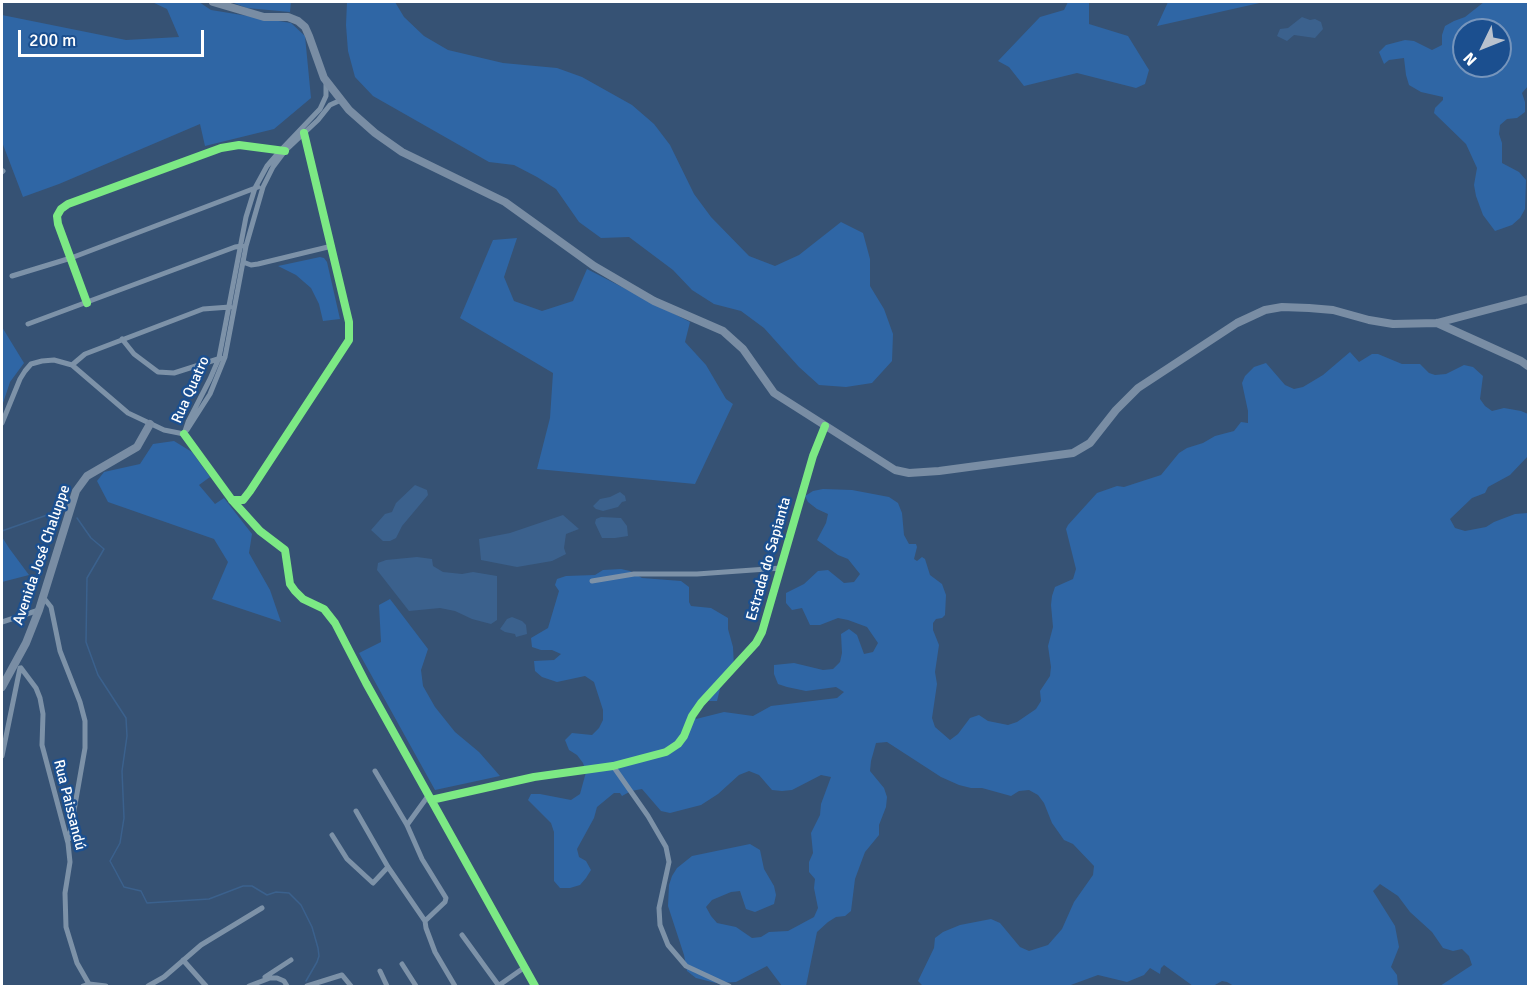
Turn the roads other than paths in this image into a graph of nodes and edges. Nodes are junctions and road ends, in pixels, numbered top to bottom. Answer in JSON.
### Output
{"nodes":[{"id":1,"x":213,"y":2,"type":"edge"},
{"id":2,"x":326,"y":82,"type":"junction"},
{"id":3,"x":341,"y":100,"type":"junction"},
{"id":4,"x":304,"y":133,"type":"junction"},
{"id":5,"x":282,"y":151,"type":"junction"},
{"id":6,"x":263,"y":187,"type":"junction"},
{"id":7,"x":255,"y":188,"type":"junction"},
{"id":8,"x":243,"y":246,"type":"junction"},
{"id":9,"x":332,"y":246,"type":"junction"},
{"id":10,"x":71,"y":258,"type":"junction"},
{"id":11,"x":243,"y":262,"type":"junction"},
{"id":12,"x":12,"y":276,"type":"dead end"},
{"id":13,"x":1528,"y":300,"type":"edge"},
{"id":14,"x":87,"y":303,"type":"junction"},
{"id":15,"x":232,"y":307,"type":"junction"},
{"id":16,"x":1437,"y":323,"type":"junction"},
{"id":17,"x":28,"y":324,"type":"dead end"},
{"id":18,"x":122,"y":339,"type":"junction"},
{"id":19,"x":222,"y":357,"type":"junction"},
{"id":20,"x":72,"y":365,"type":"junction"},
{"id":21,"x":1528,"y":366,"type":"edge"},
{"id":22,"x":2,"y":423,"type":"edge"},
{"id":23,"x":150,"y":424,"type":"junction"},
{"id":24,"x":825,"y":426,"type":"junction"},
{"id":25,"x":184,"y":434,"type":"junction"},
{"id":26,"x":232,"y":500,"type":"junction"},
{"id":27,"x":781,"y":568,"type":"junction"},
{"id":28,"x":592,"y":581,"type":"dead end"},
{"id":29,"x":44,"y":597,"type":"junction"},
{"id":30,"x":39,"y":610,"type":"junction"},
{"id":31,"x":2,"y":622,"type":"edge"},
{"id":32,"x":18,"y":666,"type":"junction"},
{"id":33,"x":2,"y":687,"type":"edge"},
{"id":34,"x":2,"y":756,"type":"edge"},
{"id":35,"x":614,"y":766,"type":"junction"},
{"id":36,"x":375,"y":771,"type":"dead end"},
{"id":37,"x":430,"y":798,"type":"junction"},
{"id":38,"x":356,"y":811,"type":"dead end"},
{"id":39,"x":407,"y":825,"type":"junction"},
{"id":40,"x":332,"y":835,"type":"dead end"},
{"id":41,"x":68,"y":843,"type":"junction"},
{"id":42,"x":388,"y":867,"type":"junction"},
{"id":43,"x":262,"y":908,"type":"dead end"},
{"id":44,"x":425,"y":921,"type":"junction"},
{"id":45,"x":462,"y":935,"type":"dead end"},
{"id":46,"x":183,"y":960,"type":"junction"},
{"id":47,"x":291,"y":960,"type":"dead end"},
{"id":48,"x":402,"y":964,"type":"dead end"},
{"id":49,"x":525,"y":967,"type":"junction"},
{"id":50,"x":380,"y":971,"type":"dead end"},
{"id":51,"x":256,"y":983,"type":"junction"},
{"id":52,"x":86,"y":985,"type":"edge"},
{"id":53,"x":499,"y":986,"type":"edge"},
{"id":54,"x":106,"y":987,"type":"edge"},
{"id":55,"x":148,"y":987,"type":"edge"},
{"id":56,"x":206,"y":987,"type":"edge"},
{"id":57,"x":249,"y":987,"type":"edge"},
{"id":58,"x":287,"y":987,"type":"edge"},
{"id":59,"x":307,"y":987,"type":"edge"},
{"id":60,"x":351,"y":987,"type":"edge"},
{"id":61,"x":387,"y":987,"type":"edge"},
{"id":62,"x":416,"y":987,"type":"edge"},
{"id":63,"x":454,"y":987,"type":"edge"},
{"id":64,"x":536,"y":987,"type":"edge"},
{"id":65,"x":729,"y":987,"type":"edge"}],
"edges":[{"from":1,"to":2,"type":"main road"},
{"from":2,"to":3,"type":"main road"},
{"from":2,"to":5,"type":"street","name":"Rua Quatro"},
{"from":3,"to":4,"type":"street","name":"Rua Quatro"},
{"from":3,"to":24,"type":"main road"},
{"from":4,"to":5,"type":"street","name":"Rua Quatro"},
{"from":4,"to":9,"type":"street"},
{"from":5,"to":6,"type":"street","name":"Rua Quatro"},
{"from":5,"to":7,"type":"street","name":"Rua Quatro"},
{"from":5,"to":10,"type":"street"},
{"from":6,"to":7,"type":"street"},
{"from":6,"to":8,"type":"street","name":"Rua Quatro"},
{"from":7,"to":8,"type":"street","name":"Rua Quatro"},
{"from":7,"to":10,"type":"street"},
{"from":8,"to":11,"type":"street","name":"Rua Quatro"},
{"from":8,"to":14,"type":"street"},
{"from":8,"to":15,"type":"street","name":"Rua Quatro"},
{"from":9,"to":11,"type":"street"},
{"from":9,"to":26,"type":"street"},
{"from":10,"to":12,"type":"street"},
{"from":10,"to":14,"type":"street"},
{"from":11,"to":15,"type":"street","name":"Rua Quatro"},
{"from":13,"to":16,"type":"main road"},
{"from":14,"to":17,"type":"street"},
{"from":15,"to":18,"type":"street"},
{"from":15,"to":19,"type":"street","name":"Rua Quatro"},
{"from":16,"to":21,"type":"main road"},
{"from":16,"to":24,"type":"main road"},
{"from":18,"to":19,"type":"street"},
{"from":18,"to":20,"type":"street"},
{"from":19,"to":25,"type":"street","name":"Rua Quatro"},
{"from":20,"to":22,"type":"street"},
{"from":20,"to":23,"type":"street"},
{"from":23,"to":25,"type":"street"},
{"from":23,"to":29,"type":"main road","name":"Avenida José Chaluppe"},
{"from":24,"to":27,"type":"street","name":"Estrada do Sapianta"},
{"from":25,"to":26,"type":"street"},
{"from":26,"to":37,"type":"street"},
{"from":27,"to":28,"type":"street"},
{"from":27,"to":35,"type":"street","name":"Estrada do Sapianta"},
{"from":29,"to":30,"type":"main road","name":"Avenida José Chaluppe"},
{"from":29,"to":41,"type":"street"},
{"from":30,"to":31,"type":"street"},
{"from":30,"to":32,"type":"main road","name":"Avenida José Chaluppe"},
{"from":32,"to":33,"type":"main road","name":"Avenida José Chaluppe"},
{"from":32,"to":34,"type":"street"},
{"from":32,"to":41,"type":"street","name":"Rua Paissandú"},
{"from":35,"to":37,"type":"street","name":"Estrada do Sapianta"},
{"from":35,"to":65,"type":"street"},
{"from":36,"to":39,"type":"street"},
{"from":37,"to":39,"type":"street"},
{"from":37,"to":49,"type":"street"},
{"from":38,"to":42,"type":"street"},
{"from":39,"to":44,"type":"street"},
{"from":40,"to":42,"type":"street"},
{"from":41,"to":52,"type":"street","name":"Rua Paissandú"},
{"from":42,"to":44,"type":"street"},
{"from":43,"to":46,"type":"street"},
{"from":44,"to":63,"type":"street"},
{"from":45,"to":53,"type":"street"},
{"from":46,"to":55,"type":"street"},
{"from":46,"to":56,"type":"street"},
{"from":47,"to":51,"type":"street"},
{"from":48,"to":62,"type":"street"},
{"from":49,"to":53,"type":"street"},
{"from":49,"to":64,"type":"street"},
{"from":50,"to":61,"type":"street"},
{"from":51,"to":57,"type":"street"},
{"from":51,"to":58,"type":"street"},
{"from":52,"to":54,"type":"street"},
{"from":59,"to":60,"type":"street"}]}
